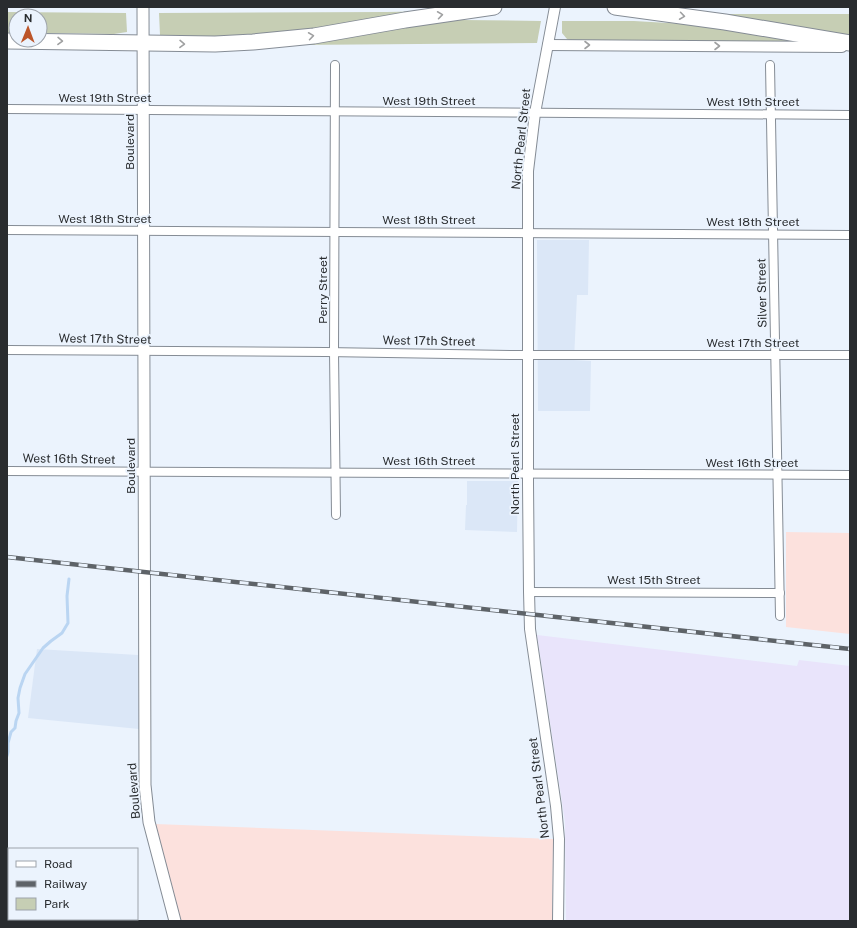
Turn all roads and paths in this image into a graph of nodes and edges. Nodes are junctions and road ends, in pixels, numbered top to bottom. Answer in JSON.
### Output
{"nodes":[{"id":1,"x":143,"y":7,"type":"edge"},
{"id":2,"x":494,"y":7,"type":"edge"},
{"id":3,"x":555,"y":7,"type":"edge"},
{"id":4,"x":615,"y":7,"type":"edge"},
{"id":5,"x":7,"y":40,"type":"edge"},
{"id":6,"x":143,"y":43,"type":"junction"},
{"id":7,"x":850,"y":43,"type":"edge"},
{"id":8,"x":548,"y":45,"type":"junction"},
{"id":9,"x":850,"y":47,"type":"edge"},
{"id":10,"x":335,"y":65,"type":"dead end"},
{"id":11,"x":770,"y":65,"type":"dead end"},
{"id":12,"x":7,"y":109,"type":"edge"},
{"id":13,"x":143,"y":110,"type":"junction"},
{"id":14,"x":335,"y":112,"type":"junction"},
{"id":15,"x":535,"y":113,"type":"junction"},
{"id":16,"x":771,"y":114,"type":"junction"},
{"id":17,"x":850,"y":115,"type":"edge"},
{"id":18,"x":7,"y":230,"type":"edge"},
{"id":19,"x":144,"y":231,"type":"junction"},
{"id":20,"x":335,"y":232,"type":"junction"},
{"id":21,"x":527,"y":233,"type":"junction"},
{"id":22,"x":772,"y":235,"type":"junction"},
{"id":23,"x":850,"y":235,"type":"edge"},
{"id":24,"x":7,"y":350,"type":"edge"},
{"id":25,"x":144,"y":352,"type":"junction"},
{"id":26,"x":334,"y":352,"type":"junction"},
{"id":27,"x":528,"y":355,"type":"junction"},
{"id":28,"x":775,"y":355,"type":"junction"},
{"id":29,"x":850,"y":356,"type":"edge"},
{"id":30,"x":7,"y":471,"type":"edge"},
{"id":31,"x":144,"y":472,"type":"junction"},
{"id":32,"x":335,"y":472,"type":"junction"},
{"id":33,"x":528,"y":474,"type":"junction"},
{"id":34,"x":777,"y":475,"type":"junction"},
{"id":35,"x":850,"y":475,"type":"edge"},
{"id":36,"x":336,"y":515,"type":"dead end"},
{"id":37,"x":529,"y":592,"type":"junction"},
{"id":38,"x":780,"y":593,"type":"junction"},
{"id":39,"x":780,"y":616,"type":"dead end"},
{"id":40,"x":175,"y":921,"type":"edge"},
{"id":41,"x":558,"y":921,"type":"edge"}],
"edges":[{"from":1,"to":6,"type":"main road","name":"Boulevard"},
{"from":6,"to":2,"type":"highway","one_way":true},
{"from":3,"to":8,"type":"street","name":"North Pearl Street"},
{"from":4,"to":7,"type":"highway","one_way":true},
{"from":5,"to":6,"type":"highway","one_way":true},
{"from":6,"to":13,"type":"main road","name":"Boulevard"},
{"from":8,"to":9,"type":"street","one_way":true},
{"from":8,"to":15,"type":"street","name":"North Pearl Street"},
{"from":10,"to":14,"type":"street","name":"Perry Street"},
{"from":11,"to":16,"type":"street","name":"Silver Street"},
{"from":12,"to":13,"type":"street","name":"West 19th Street"},
{"from":13,"to":14,"type":"street","name":"West 19th Street"},
{"from":13,"to":19,"type":"main road","name":"Boulevard"},
{"from":14,"to":15,"type":"street","name":"West 19th Street"},
{"from":14,"to":20,"type":"street","name":"Perry Street"},
{"from":15,"to":16,"type":"street","name":"West 19th Street"},
{"from":15,"to":21,"type":"street","name":"North Pearl Street"},
{"from":16,"to":17,"type":"street","name":"West 19th Street"},
{"from":16,"to":22,"type":"street","name":"Silver Street"},
{"from":18,"to":19,"type":"street","name":"West 18th Street"},
{"from":19,"to":20,"type":"street","name":"West 18th Street"},
{"from":19,"to":25,"type":"main road","name":"Boulevard"},
{"from":20,"to":21,"type":"street","name":"West 18th Street"},
{"from":20,"to":26,"type":"street","name":"Perry Street"},
{"from":21,"to":22,"type":"street","name":"West 18th Street"},
{"from":21,"to":27,"type":"street","name":"North Pearl Street"},
{"from":22,"to":23,"type":"street","name":"West 18th Street"},
{"from":22,"to":28,"type":"street","name":"Silver Street"},
{"from":24,"to":25,"type":"street","name":"West 17th Street"},
{"from":25,"to":26,"type":"street","name":"West 17th Street"},
{"from":25,"to":31,"type":"main road","name":"Boulevard"},
{"from":26,"to":27,"type":"street","name":"West 17th Street"},
{"from":26,"to":32,"type":"street","name":"Perry Street"},
{"from":27,"to":28,"type":"street","name":"West 17th Street"},
{"from":27,"to":33,"type":"street","name":"North Pearl Street"},
{"from":28,"to":29,"type":"street","name":"West 17th Street"},
{"from":28,"to":34,"type":"street","name":"Silver Street"},
{"from":30,"to":31,"type":"street","name":"West 16th Street"},
{"from":31,"to":32,"type":"street","name":"West 16th Street"},
{"from":31,"to":40,"type":"main road","name":"Boulevard"},
{"from":32,"to":33,"type":"street","name":"West 16th Street"},
{"from":32,"to":36,"type":"street","name":"Perry Street"},
{"from":33,"to":34,"type":"street","name":"West 16th Street"},
{"from":33,"to":37,"type":"street","name":"North Pearl Street"},
{"from":34,"to":35,"type":"street","name":"West 16th Street"},
{"from":34,"to":38,"type":"street","name":"Silver Street"},
{"from":37,"to":38,"type":"street","name":"West 15th Street"},
{"from":37,"to":41,"type":"street","name":"North Pearl Street"},
{"from":38,"to":39,"type":"street","name":"Silver Street"}]}
